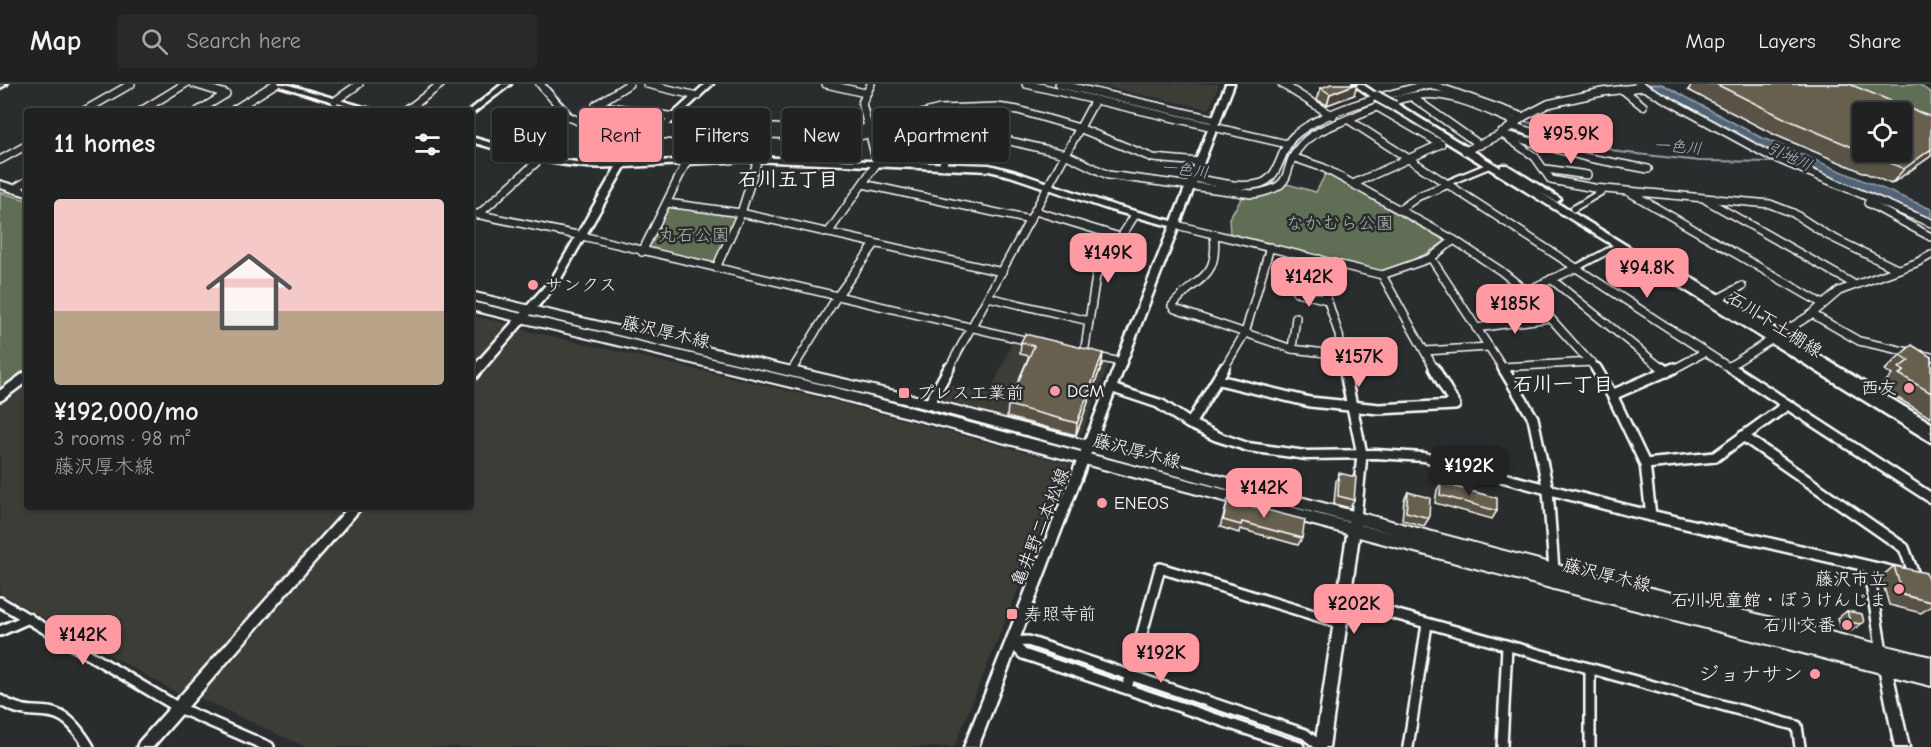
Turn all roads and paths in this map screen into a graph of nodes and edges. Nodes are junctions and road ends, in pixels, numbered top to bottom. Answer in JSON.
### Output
{"nodes":[{"id":1,"x":130,"y":84,"type":"edge"},
{"id":2,"x":185,"y":84,"type":"edge"},
{"id":3,"x":194,"y":84,"type":"edge"},
{"id":4,"x":276,"y":84,"type":"edge"},
{"id":5,"x":359,"y":84,"type":"edge"},
{"id":6,"x":441,"y":84,"type":"edge"},
{"id":7,"x":507,"y":84,"type":"edge"},
{"id":8,"x":540,"y":84,"type":"edge"},
{"id":9,"x":629,"y":84,"type":"edge"},
{"id":10,"x":647,"y":84,"type":"edge"},
{"id":11,"x":709,"y":84,"type":"edge"},
{"id":12,"x":826,"y":84,"type":"edge"},
{"id":13,"x":870,"y":84,"type":"edge"},
{"id":14,"x":1026,"y":84,"type":"edge"},
{"id":15,"x":1059,"y":84,"type":"edge"},
{"id":16,"x":1230,"y":84,"type":"edge"},
{"id":17,"x":1282,"y":84,"type":"edge"},
{"id":18,"x":1357,"y":84,"type":"edge"},
{"id":19,"x":1370,"y":84,"type":"edge"},
{"id":20,"x":1429,"y":84,"type":"edge"},
{"id":21,"x":1641,"y":86,"type":"edge"},
{"id":22,"x":1622,"y":88,"type":"junction"},
{"id":23,"x":865,"y":93,"type":"junction"},
{"id":24,"x":1381,"y":94,"type":"junction"},
{"id":25,"x":697,"y":96,"type":"junction"},
{"id":26,"x":1412,"y":97,"type":"junction"},
{"id":27,"x":335,"y":100,"type":"junction"},
{"id":28,"x":1095,"y":100,"type":"junction"},
{"id":29,"x":1643,"y":106,"type":"dead end"},
{"id":30,"x":89,"y":108,"type":"edge"},
{"id":31,"x":146,"y":108,"type":"edge"},
{"id":32,"x":203,"y":108,"type":"edge"},
{"id":33,"x":237,"y":108,"type":"edge"},
{"id":34,"x":363,"y":108,"type":"edge"},
{"id":35,"x":410,"y":108,"type":"edge"},
{"id":36,"x":684,"y":108,"type":"edge"},
{"id":37,"x":1379,"y":108,"type":"junction"},
{"id":38,"x":474,"y":111,"type":"edge"},
{"id":39,"x":1333,"y":116,"type":"junction"},
{"id":40,"x":674,"y":117,"type":"edge"},
{"id":41,"x":674,"y":118,"type":"edge"},
{"id":42,"x":1349,"y":120,"type":"junction"},
{"id":43,"x":1517,"y":122,"type":"junction"},
{"id":44,"x":579,"y":123,"type":"edge"},
{"id":45,"x":1215,"y":123,"type":"junction"},
{"id":46,"x":1078,"y":128,"type":"junction"},
{"id":47,"x":662,"y":129,"type":"edge"},
{"id":48,"x":873,"y":129,"type":"edge"},
{"id":49,"x":870,"y":130,"type":"junction"},
{"id":50,"x":1501,"y":133,"type":"junction"},
{"id":51,"x":770,"y":134,"type":"edge"},
{"id":52,"x":1009,"y":139,"type":"edge"},
{"id":53,"x":1553,"y":139,"type":"dead end"},
{"id":54,"x":474,"y":140,"type":"edge"},
{"id":55,"x":1287,"y":144,"type":"junction"},
{"id":56,"x":492,"y":145,"type":"edge"},
{"id":57,"x":24,"y":147,"type":"edge"},
{"id":58,"x":1472,"y":148,"type":"junction"},
{"id":59,"x":1066,"y":152,"type":"junction"},
{"id":60,"x":1294,"y":158,"type":"junction"},
{"id":61,"x":1409,"y":158,"type":"junction"},
{"id":62,"x":770,"y":159,"type":"edge"},
{"id":63,"x":0,"y":160,"type":"edge"},
{"id":64,"x":536,"y":162,"type":"edge"},
{"id":65,"x":554,"y":162,"type":"edge"},
{"id":66,"x":625,"y":162,"type":"edge"},
{"id":67,"x":686,"y":162,"type":"joint"},
{"id":68,"x":757,"y":162,"type":"edge"},
{"id":69,"x":944,"y":162,"type":"edge"},
{"id":70,"x":1200,"y":162,"type":"junction"},
{"id":71,"x":878,"y":163,"type":"junction"},
{"id":72,"x":622,"y":165,"type":"junction"},
{"id":73,"x":943,"y":166,"type":"junction"},
{"id":74,"x":1488,"y":166,"type":"junction"},
{"id":75,"x":1546,"y":169,"type":"junction"},
{"id":76,"x":1648,"y":169,"type":"dead end"},
{"id":77,"x":1587,"y":175,"type":"dead end"},
{"id":78,"x":1192,"y":182,"type":"junction"},
{"id":79,"x":24,"y":183,"type":"edge"},
{"id":80,"x":0,"y":184,"type":"edge"},
{"id":81,"x":863,"y":184,"type":"junction"},
{"id":82,"x":1353,"y":184,"type":"junction"},
{"id":83,"x":1448,"y":184,"type":"junction"},
{"id":84,"x":1838,"y":186,"type":"junction"},
{"id":85,"x":1049,"y":187,"type":"junction"},
{"id":86,"x":14,"y":189,"type":"junction"},
{"id":87,"x":1606,"y":189,"type":"junction"},
{"id":88,"x":1626,"y":190,"type":"junction"},
{"id":89,"x":0,"y":192,"type":"edge"},
{"id":90,"x":24,"y":192,"type":"edge"},
{"id":91,"x":24,"y":199,"type":"edge"},
{"id":92,"x":1705,"y":199,"type":"junction"},
{"id":93,"x":667,"y":203,"type":"junction"},
{"id":94,"x":1573,"y":209,"type":"junction"},
{"id":95,"x":1399,"y":210,"type":"junction"},
{"id":96,"x":1035,"y":211,"type":"junction"},
{"id":97,"x":741,"y":213,"type":"junction"},
{"id":98,"x":475,"y":214,"type":"edge"},
{"id":99,"x":1135,"y":215,"type":"junction"},
{"id":100,"x":1030,"y":220,"type":"junction"},
{"id":101,"x":1931,"y":223,"type":"edge"},
{"id":102,"x":1176,"y":225,"type":"junction"},
{"id":103,"x":828,"y":233,"type":"junction"},
{"id":104,"x":1214,"y":234,"type":"junction"},
{"id":105,"x":582,"y":236,"type":"junction"},
{"id":106,"x":1120,"y":237,"type":"junction"},
{"id":107,"x":1931,"y":237,"type":"edge"},
{"id":108,"x":1454,"y":240,"type":"junction"},
{"id":109,"x":875,"y":244,"type":"junction"},
{"id":110,"x":1618,"y":245,"type":"junction"},
{"id":111,"x":1270,"y":247,"type":"junction"},
{"id":112,"x":642,"y":252,"type":"junction"},
{"id":113,"x":1931,"y":255,"type":"edge"},
{"id":114,"x":1431,"y":258,"type":"junction"},
{"id":115,"x":1319,"y":259,"type":"junction"},
{"id":116,"x":716,"y":268,"type":"junction"},
{"id":117,"x":1576,"y":268,"type":"junction"},
{"id":118,"x":1897,"y":269,"type":"junction"},
{"id":119,"x":1002,"y":272,"type":"junction"},
{"id":120,"x":1382,"y":275,"type":"junction"},
{"id":121,"x":1551,"y":279,"type":"junction"},
{"id":122,"x":1852,"y":283,"type":"junction"},
{"id":123,"x":1742,"y":286,"type":"dead end"},
{"id":124,"x":1526,"y":291,"type":"junction"},
{"id":125,"x":1296,"y":292,"type":"dead end"},
{"id":126,"x":838,"y":295,"type":"junction"},
{"id":127,"x":474,"y":297,"type":"edge"},
{"id":128,"x":988,"y":297,"type":"junction"},
{"id":129,"x":1719,"y":298,"type":"junction"},
{"id":130,"x":1327,"y":300,"type":"junction"},
{"id":131,"x":1821,"y":303,"type":"junction"},
{"id":132,"x":474,"y":306,"type":"edge"},
{"id":133,"x":526,"y":313,"type":"junction"},
{"id":134,"x":1812,"y":314,"type":"junction"},
{"id":135,"x":1296,"y":317,"type":"dead end"},
{"id":136,"x":1550,"y":318,"type":"junction"},
{"id":137,"x":1089,"y":321,"type":"junction"},
{"id":138,"x":972,"y":327,"type":"junction"},
{"id":139,"x":1476,"y":328,"type":"junction"},
{"id":140,"x":1245,"y":333,"type":"junction"},
{"id":141,"x":1773,"y":337,"type":"junction"},
{"id":142,"x":1039,"y":343,"type":"edge"},
{"id":143,"x":1489,"y":347,"type":"junction"},
{"id":144,"x":1292,"y":349,"type":"junction"},
{"id":145,"x":1888,"y":349,"type":"junction"},
{"id":146,"x":1072,"y":351,"type":"edge"},
{"id":147,"x":1425,"y":351,"type":"junction"},
{"id":148,"x":1705,"y":352,"type":"junction"},
{"id":149,"x":1084,"y":354,"type":"junction"},
{"id":150,"x":1342,"y":355,"type":"junction"},
{"id":151,"x":1931,"y":357,"type":"edge"},
{"id":152,"x":1121,"y":362,"type":"junction"},
{"id":153,"x":1592,"y":362,"type":"junction"},
{"id":154,"x":1914,"y":364,"type":"edge"},
{"id":155,"x":1503,"y":367,"type":"junction"},
{"id":156,"x":1728,"y":367,"type":"junction"},
{"id":157,"x":792,"y":370,"type":"junction"},
{"id":158,"x":1667,"y":372,"type":"junction"},
{"id":159,"x":474,"y":373,"type":"edge"},
{"id":160,"x":24,"y":378,"type":"edge"},
{"id":161,"x":1219,"y":380,"type":"junction"},
{"id":162,"x":1111,"y":388,"type":"junction"},
{"id":163,"x":0,"y":395,"type":"edge"},
{"id":164,"x":1612,"y":395,"type":"junction"},
{"id":165,"x":929,"y":404,"type":"junction"},
{"id":166,"x":1787,"y":405,"type":"junction"},
{"id":167,"x":1351,"y":406,"type":"junction"},
{"id":168,"x":1190,"y":424,"type":"junction"},
{"id":169,"x":1931,"y":429,"type":"edge"},
{"id":170,"x":1743,"y":436,"type":"junction"},
{"id":171,"x":1931,"y":438,"type":"edge"},
{"id":172,"x":1087,"y":452,"type":"junction"},
{"id":173,"x":1362,"y":454,"type":"junction"},
{"id":174,"x":1645,"y":464,"type":"junction"},
{"id":175,"x":1548,"y":490,"type":"junction"},
{"id":176,"x":1931,"y":498,"type":"edge"},
{"id":177,"x":353,"y":510,"type":"edge"},
{"id":178,"x":1651,"y":516,"type":"junction"},
{"id":179,"x":1355,"y":523,"type":"junction"},
{"id":180,"x":1868,"y":566,"type":"junction"},
{"id":181,"x":1554,"y":570,"type":"junction"},
{"id":182,"x":1919,"y":578,"type":"joint"},
{"id":183,"x":1344,"y":600,"type":"junction"},
{"id":184,"x":0,"y":602,"type":"edge"},
{"id":185,"x":29,"y":618,"type":"junction"},
{"id":186,"x":1340,"y":623,"type":"junction"},
{"id":187,"x":1427,"y":624,"type":"junction"},
{"id":188,"x":0,"y":631,"type":"edge"},
{"id":189,"x":1011,"y":642,"type":"junction"},
{"id":190,"x":1508,"y":646,"type":"junction"},
{"id":191,"x":1883,"y":659,"type":"junction"},
{"id":192,"x":1931,"y":664,"type":"edge"},
{"id":193,"x":1590,"y":670,"type":"junction"},
{"id":194,"x":1130,"y":675,"type":"junction"},
{"id":195,"x":1931,"y":678,"type":"edge"},
{"id":196,"x":1127,"y":688,"type":"junction"},
{"id":197,"x":0,"y":700,"type":"edge"},
{"id":198,"x":179,"y":708,"type":"junction"},
{"id":199,"x":1593,"y":746,"type":"edge"},
{"id":200,"x":89,"y":747,"type":"edge"},
{"id":201,"x":144,"y":747,"type":"edge"},
{"id":202,"x":269,"y":747,"type":"edge"},
{"id":203,"x":971,"y":747,"type":"edge"},
{"id":204,"x":1299,"y":747,"type":"edge"},
{"id":205,"x":1322,"y":747,"type":"edge"},
{"id":206,"x":1408,"y":747,"type":"edge"},
{"id":207,"x":1503,"y":747,"type":"edge"},
{"id":208,"x":1800,"y":747,"type":"edge"},
{"id":209,"x":1902,"y":747,"type":"edge"}],
"edges":[{"from":1,"to":30,"type":"street"},
{"from":2,"to":31,"type":"street"},
{"from":3,"to":32,"type":"street"},
{"from":4,"to":27,"type":"street"},
{"from":4,"to":33,"type":"street"},
{"from":5,"to":27,"type":"street"},
{"from":6,"to":35,"type":"street"},
{"from":7,"to":38,"type":"street"},
{"from":8,"to":44,"type":"street"},
{"from":9,"to":40,"type":"street"},
{"from":10,"to":25,"type":"street"},
{"from":11,"to":25,"type":"street"},
{"from":12,"to":23,"type":"street"},
{"from":13,"to":23,"type":"street"},
{"from":14,"to":28,"type":"street"},
{"from":15,"to":45,"type":"street"},
{"from":16,"to":45,"type":"street","name":"亀井野二本松線"},
{"from":17,"to":39,"type":"street"},
{"from":18,"to":24,"type":"street","name":"石川下土棚線"},
{"from":19,"to":24,"type":"street","name":"石川下土棚線"},
{"from":20,"to":39,"type":"street"},
{"from":20,"to":43,"type":"street"},
{"from":21,"to":22,"type":"street"},
{"from":21,"to":84,"type":"street"},
{"from":22,"to":29,"type":"street"},
{"from":22,"to":43,"type":"street"},
{"from":23,"to":49,"type":"street"},
{"from":24,"to":58,"type":"street","name":"石川下土棚線","bridge":true},
{"from":25,"to":36,"type":"street"},
{"from":26,"to":37,"type":"street"},
{"from":26,"to":43,"type":"street"},
{"from":26,"to":58,"type":"street"},
{"from":27,"to":34,"type":"street"},
{"from":28,"to":45,"type":"street"},
{"from":28,"to":46,"type":"street"},
{"from":37,"to":42,"type":"street"},
{"from":37,"to":61,"type":"street"},
{"from":39,"to":55,"type":"street"},
{"from":41,"to":47,"type":"street"},
{"from":42,"to":60,"type":"street"},
{"from":42,"to":61,"type":"street"},
{"from":43,"to":50,"type":"street"},
{"from":43,"to":53,"type":"street"},
{"from":45,"to":55,"type":"street"},
{"from":45,"to":70,"type":"street","name":"亀井野二本松線"},
{"from":46,"to":49,"type":"street"},
{"from":46,"to":59,"type":"street"},
{"from":46,"to":70,"type":"street"},
{"from":48,"to":49,"type":"street"},
{"from":49,"to":51,"type":"street"},
{"from":49,"to":71,"type":"street"},
{"from":50,"to":58,"type":"street"},
{"from":50,"to":75,"type":"street"},
{"from":50,"to":76,"type":"street"},
{"from":52,"to":59,"type":"street"},
{"from":54,"to":56,"type":"street"},
{"from":55,"to":78,"type":"street"},
{"from":57,"to":63,"type":"street"},
{"from":58,"to":74,"type":"street","name":"石川下土棚線"},
{"from":58,"to":94,"type":"street","name":"石川下土棚線"},
{"from":59,"to":78,"type":"street"},
{"from":59,"to":85,"type":"street"},
{"from":60,"to":78,"type":"street"},
{"from":60,"to":82,"type":"street"},
{"from":61,"to":82,"type":"street"},
{"from":61,"to":83,"type":"street"},
{"from":62,"to":71,"type":"street"},
{"from":64,"to":98,"type":"street"},
{"from":65,"to":72,"type":"street"},
{"from":66,"to":72,"type":"street"},
{"from":67,"to":72,"type":"street"},
{"from":67,"to":93,"type":"street"},
{"from":68,"to":97,"type":"street"},
{"from":69,"to":73,"type":"street"},
{"from":70,"to":78,"type":"street","name":"亀井野二本松線"},
{"from":71,"to":73,"type":"street"},
{"from":71,"to":81,"type":"street"},
{"from":72,"to":105,"type":"street"},
{"from":73,"to":85,"type":"street"},
{"from":74,"to":83,"type":"street"},
{"from":74,"to":110,"type":"street","name":"石川下土棚線"},
{"from":75,"to":77,"type":"street"},
{"from":75,"to":87,"type":"street"},
{"from":78,"to":102,"type":"street","name":"亀井野二本松線"},
{"from":79,"to":86,"type":"street"},
{"from":80,"to":86,"type":"main road"},
{"from":81,"to":100,"type":"street"},
{"from":81,"to":103,"type":"street"},
{"from":82,"to":95,"type":"street"},
{"from":83,"to":95,"type":"street"},
{"from":83,"to":117,"type":"street"},
{"from":84,"to":101,"type":"street"},
{"from":84,"to":107,"type":"street"},
{"from":85,"to":96,"type":"street"},
{"from":85,"to":99,"type":"street"},
{"from":86,"to":90,"type":"main road"},
{"from":87,"to":88,"type":"street"},
{"from":87,"to":94,"type":"street"},
{"from":88,"to":92,"type":"street"},
{"from":88,"to":131,"type":"street"},
{"from":89,"to":91,"type":"main road"},
{"from":92,"to":118,"type":"street"},
{"from":92,"to":122,"type":"street"},
{"from":93,"to":97,"type":"street"},
{"from":93,"to":112,"type":"street"},
{"from":94,"to":129,"type":"street","name":"石川下土棚線"},
{"from":95,"to":108,"type":"street"},
{"from":96,"to":100,"type":"street"},
{"from":96,"to":106,"type":"street"},
{"from":97,"to":103,"type":"street"},
{"from":97,"to":116,"type":"street"},
{"from":98,"to":105,"type":"street"},
{"from":99,"to":102,"type":"street"},
{"from":99,"to":106,"type":"street"},
{"from":100,"to":119,"type":"street"},
{"from":102,"to":104,"type":"street"},
{"from":102,"to":152,"type":"street","name":"亀井野二本松線"},
{"from":103,"to":109,"type":"street"},
{"from":104,"to":111,"type":"street"},
{"from":104,"to":140,"type":"street"},
{"from":105,"to":112,"type":"street"},
{"from":105,"to":133,"type":"street"},
{"from":106,"to":137,"type":"street"},
{"from":108,"to":114,"type":"street"},
{"from":108,"to":124,"type":"street"},
{"from":109,"to":119,"type":"street"},
{"from":109,"to":126,"type":"street"},
{"from":110,"to":117,"type":"street"},
{"from":110,"to":141,"type":"street","name":"石川下土棚線"},
{"from":111,"to":115,"type":"street"},
{"from":111,"to":140,"type":"street"},
{"from":112,"to":116,"type":"street"},
{"from":113,"to":118,"type":"street"},
{"from":114,"to":120,"type":"street"},
{"from":114,"to":139,"type":"street"},
{"from":115,"to":120,"type":"street"},
{"from":115,"to":130,"type":"street"},
{"from":116,"to":126,"type":"street"},
{"from":117,"to":121,"type":"street"},
{"from":117,"to":148,"type":"street"},
{"from":118,"to":122,"type":"street"},
{"from":119,"to":128,"type":"street"},
{"from":120,"to":147,"type":"street"},
{"from":121,"to":124,"type":"street"},
{"from":121,"to":158,"type":"street"},
{"from":122,"to":131,"type":"street"},
{"from":123,"to":129,"type":"street"},
{"from":124,"to":136,"type":"street"},
{"from":125,"to":130,"type":"street"},
{"from":126,"to":138,"type":"street"},
{"from":126,"to":157,"type":"street"},
{"from":127,"to":133,"type":"main road","name":"藤沢厚木線"},
{"from":128,"to":137,"type":"street"},
{"from":128,"to":138,"type":"street"},
{"from":129,"to":141,"type":"street","name":"石川下土棚線"},
{"from":130,"to":150,"type":"street"},
{"from":131,"to":134,"type":"street"},
{"from":132,"to":133,"type":"main road","name":"藤沢厚木線"},
{"from":133,"to":157,"type":"main road","name":"藤沢厚木線"},
{"from":133,"to":159,"type":"street"},
{"from":133,"to":172,"type":"main road","name":"藤沢厚木線"},
{"from":134,"to":141,"type":"street"},
{"from":134,"to":145,"type":"street"},
{"from":135,"to":144,"type":"street"},
{"from":136,"to":139,"type":"street"},
{"from":136,"to":153,"type":"street"},
{"from":137,"to":149,"type":"street"},
{"from":138,"to":142,"type":"street"},
{"from":138,"to":165,"type":"street"},
{"from":139,"to":143,"type":"street"},
{"from":140,"to":144,"type":"street"},
{"from":140,"to":161,"type":"street"},
{"from":141,"to":156,"type":"street"},
{"from":141,"to":169,"type":"street","name":"石川下土棚線"},
{"from":141,"to":171,"type":"street","name":"石川下土棚線"},
{"from":143,"to":147,"type":"street"},
{"from":143,"to":155,"type":"street"},
{"from":144,"to":150,"type":"street"},
{"from":145,"to":151,"type":"street"},
{"from":145,"to":154,"type":"street"},
{"from":146,"to":149,"type":"street"},
{"from":147,"to":167,"type":"street"},
{"from":148,"to":156,"type":"street"},
{"from":148,"to":158,"type":"street"},
{"from":149,"to":152,"type":"street"},
{"from":150,"to":167,"type":"street"},
{"from":152,"to":162,"type":"street","name":"亀井野二本松線"},
{"from":153,"to":155,"type":"street"},
{"from":153,"to":164,"type":"street"},
{"from":155,"to":175,"type":"street"},
{"from":156,"to":166,"type":"street"},
{"from":157,"to":165,"type":"main road","name":"藤沢厚木線"},
{"from":158,"to":164,"type":"street"},
{"from":160,"to":163,"type":"street"},
{"from":161,"to":167,"type":"street"},
{"from":161,"to":168,"type":"street"},
{"from":162,"to":168,"type":"street"},
{"from":162,"to":172,"type":"street","name":"亀井野二本松線"},
{"from":164,"to":174,"type":"street"},
{"from":165,"to":172,"type":"main road","name":"藤沢厚木線"},
{"from":166,"to":170,"type":"street"},
{"from":166,"to":176,"type":"street"},
{"from":167,"to":173,"type":"street"},
{"from":168,"to":173,"type":"street"},
{"from":170,"to":174,"type":"street"},
{"from":170,"to":182,"type":"street"},
{"from":172,"to":179,"type":"main road","name":"藤沢厚木線"},
{"from":172,"to":189,"type":"street","name":"亀井野二本松線"},
{"from":173,"to":175,"type":"street"},
{"from":173,"to":179,"type":"street"},
{"from":174,"to":178,"type":"street"},
{"from":175,"to":178,"type":"street"},
{"from":175,"to":181,"type":"street"},
{"from":177,"to":198,"type":"street"},
{"from":178,"to":180,"type":"street"},
{"from":179,"to":181,"type":"main road","name":"藤沢厚木線"},
{"from":179,"to":183,"type":"street"},
{"from":179,"to":191,"type":"main road","name":"藤沢厚木線"},
{"from":180,"to":182,"type":"street"},
{"from":180,"to":191,"type":"street"},
{"from":181,"to":191,"type":"main road","name":"藤沢厚木線"},
{"from":183,"to":186,"type":"street"},
{"from":183,"to":187,"type":"street"},
{"from":184,"to":185,"type":"street"},
{"from":185,"to":188,"type":"street"},
{"from":185,"to":198,"type":"street"},
{"from":186,"to":194,"type":"street"},
{"from":186,"to":205,"type":"street"},
{"from":187,"to":190,"type":"street"},
{"from":187,"to":206,"type":"street"},
{"from":189,"to":194,"type":"street"},
{"from":189,"to":196,"type":"street"},
{"from":189,"to":203,"type":"street","name":"亀井野二本松線"},
{"from":190,"to":193,"type":"street"},
{"from":190,"to":207,"type":"street"},
{"from":191,"to":192,"type":"main road","name":"藤沢厚木線"},
{"from":191,"to":195,"type":"main road","name":"藤沢厚木線"},
{"from":191,"to":209,"type":"street"},
{"from":193,"to":199,"type":"street"},
{"from":193,"to":208,"type":"street"},
{"from":194,"to":196,"type":"street"},
{"from":194,"to":205,"type":"street"},
{"from":196,"to":204,"type":"street"},
{"from":197,"to":200,"type":"street"},
{"from":198,"to":201,"type":"street"},
{"from":198,"to":202,"type":"street"}]}
